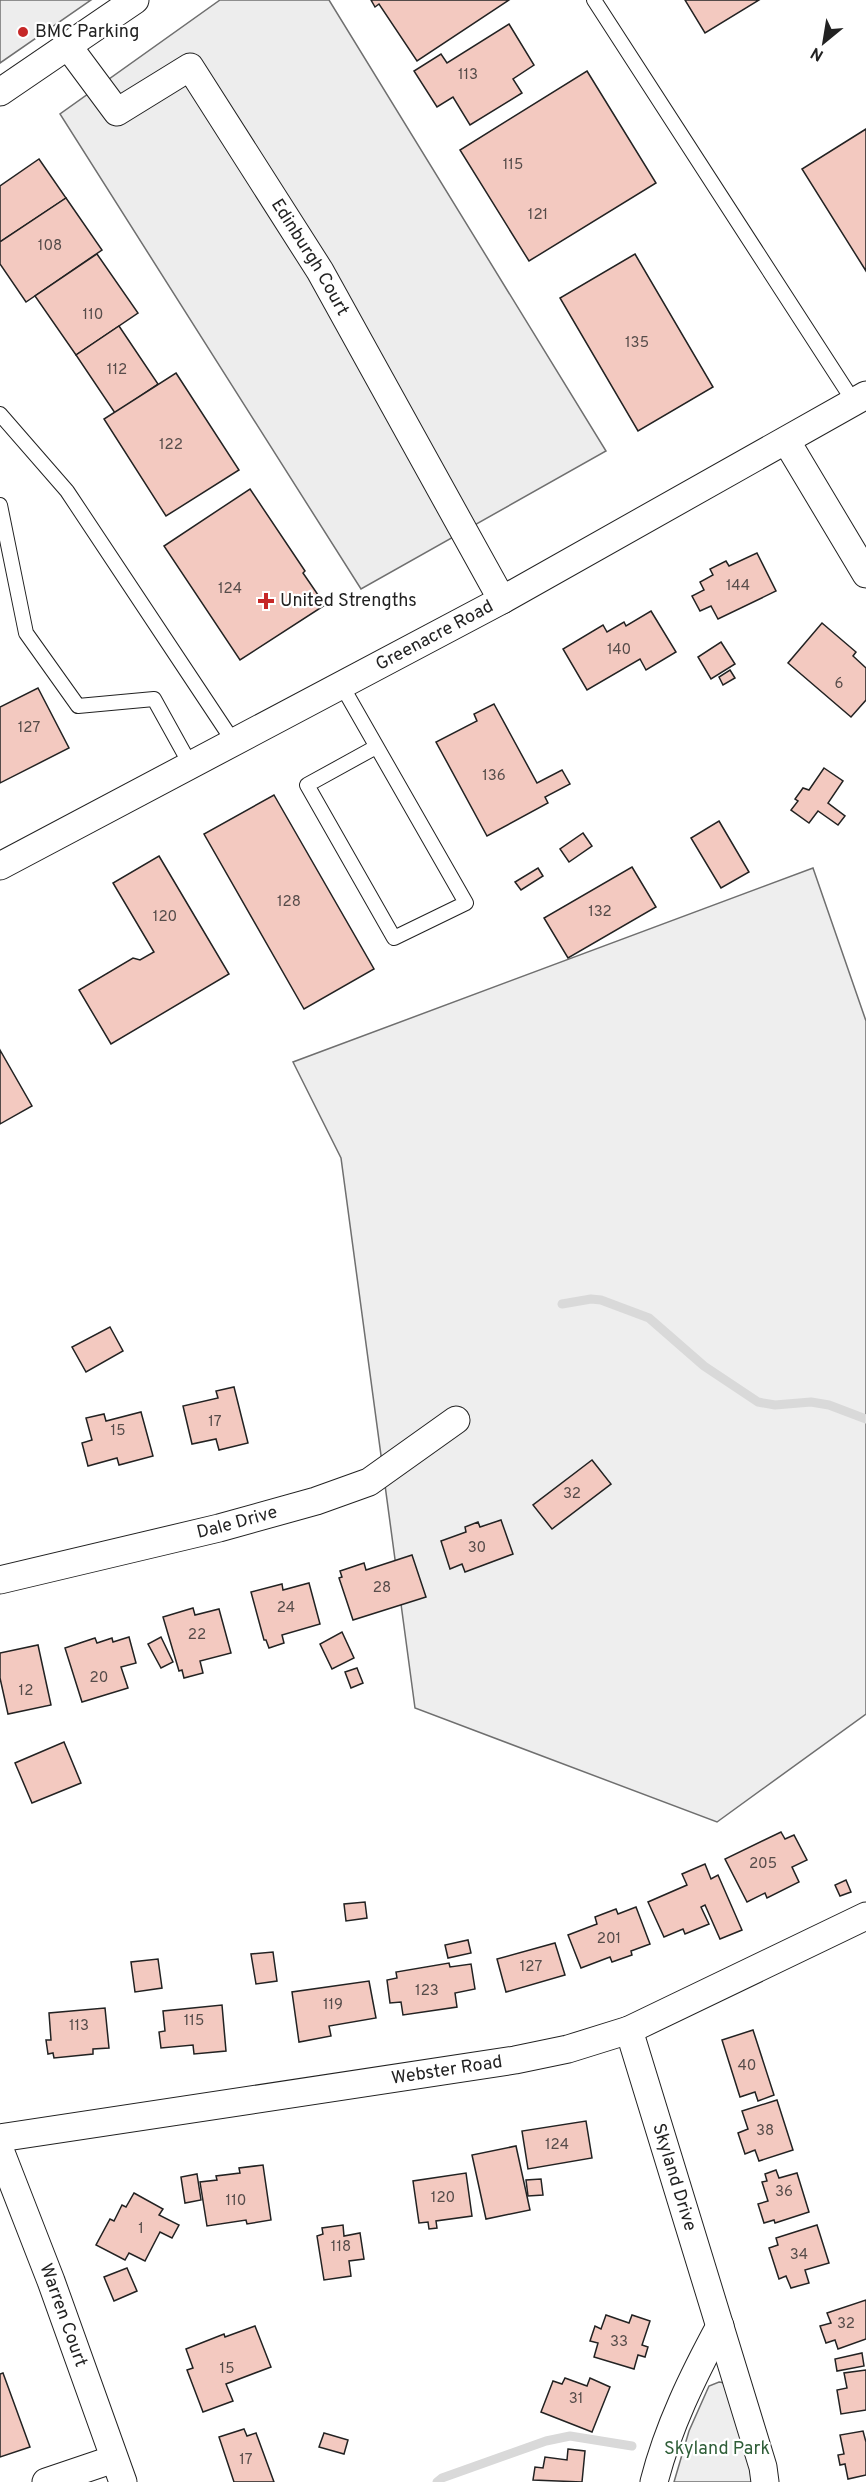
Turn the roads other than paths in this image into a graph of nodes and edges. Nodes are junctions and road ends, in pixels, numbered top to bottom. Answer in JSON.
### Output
{"nodes":[{"id":1,"x":135,"y":0,"type":"edge"},
{"id":2,"x":594,"y":0,"type":"edge"},
{"id":3,"x":68,"y":46,"type":"junction"},
{"id":4,"x":0,"y":92,"type":"edge"},
{"id":5,"x":860,"y":399,"type":"edge"},
{"id":6,"x":0,"y":414,"type":"edge"},
{"id":7,"x":787,"y":442,"type":"junction"},
{"id":8,"x":0,"y":505,"type":"edge"},
{"id":9,"x":866,"y":573,"type":"edge"},
{"id":10,"x":502,"y":600,"type":"junction"},
{"id":11,"x":342,"y":686,"type":"junction"},
{"id":12,"x":233,"y":741,"type":"junction"},
{"id":13,"x":376,"y":747,"type":"junction"},
{"id":14,"x":190,"y":764,"type":"junction"},
{"id":15,"x":0,"y":866,"type":"edge"},
{"id":16,"x":456,"y":1420,"type":"dead end"},
{"id":17,"x":0,"y":1580,"type":"edge"},
{"id":18,"x":866,"y":1916,"type":"edge"},
{"id":19,"x":629,"y":2030,"type":"junction"},
{"id":20,"x":0,"y":2138,"type":"edge"},
{"id":21,"x":0,"y":2150,"type":"edge"},
{"id":22,"x":720,"y":2326,"type":"junction"},
{"id":23,"x":118,"y":2471,"type":"edge"},
{"id":24,"x":46,"y":2482,"type":"edge"},
{"id":25,"x":654,"y":2482,"type":"edge"},
{"id":26,"x":765,"y":2482,"type":"edge"}],
"edges":[{"from":1,"to":3,"type":"street"},
{"from":2,"to":5,"type":"lane"},
{"from":3,"to":4,"type":"street"},
{"from":3,"to":10,"type":"street","name":"Edinburgh Court"},
{"from":5,"to":7,"type":"street","name":"Greenacre Road"},
{"from":6,"to":12,"type":"lane"},
{"from":7,"to":9,"type":"street"},
{"from":7,"to":10,"type":"street","name":"Greenacre Road"},
{"from":8,"to":14,"type":"lane"},
{"from":10,"to":11,"type":"street","name":"Greenacre Road"},
{"from":11,"to":12,"type":"street","name":"Greenacre Road"},
{"from":11,"to":13,"type":"lane"},
{"from":12,"to":14,"type":"street","name":"Greenacre Road"},
{"from":13,"to":13,"type":"lane"},
{"from":14,"to":15,"type":"street","name":"Greenacre Road"},
{"from":16,"to":17,"type":"street","name":"Dale Drive"},
{"from":18,"to":19,"type":"street","name":"Webster Road"},
{"from":19,"to":20,"type":"street","name":"Webster Road"},
{"from":19,"to":22,"type":"street","name":"Skyland Drive"},
{"from":21,"to":23,"type":"street","name":"Warren Court"},
{"from":22,"to":25,"type":"street"},
{"from":22,"to":26,"type":"street","name":"Skyland Drive"},
{"from":23,"to":24,"type":"street"}]}
